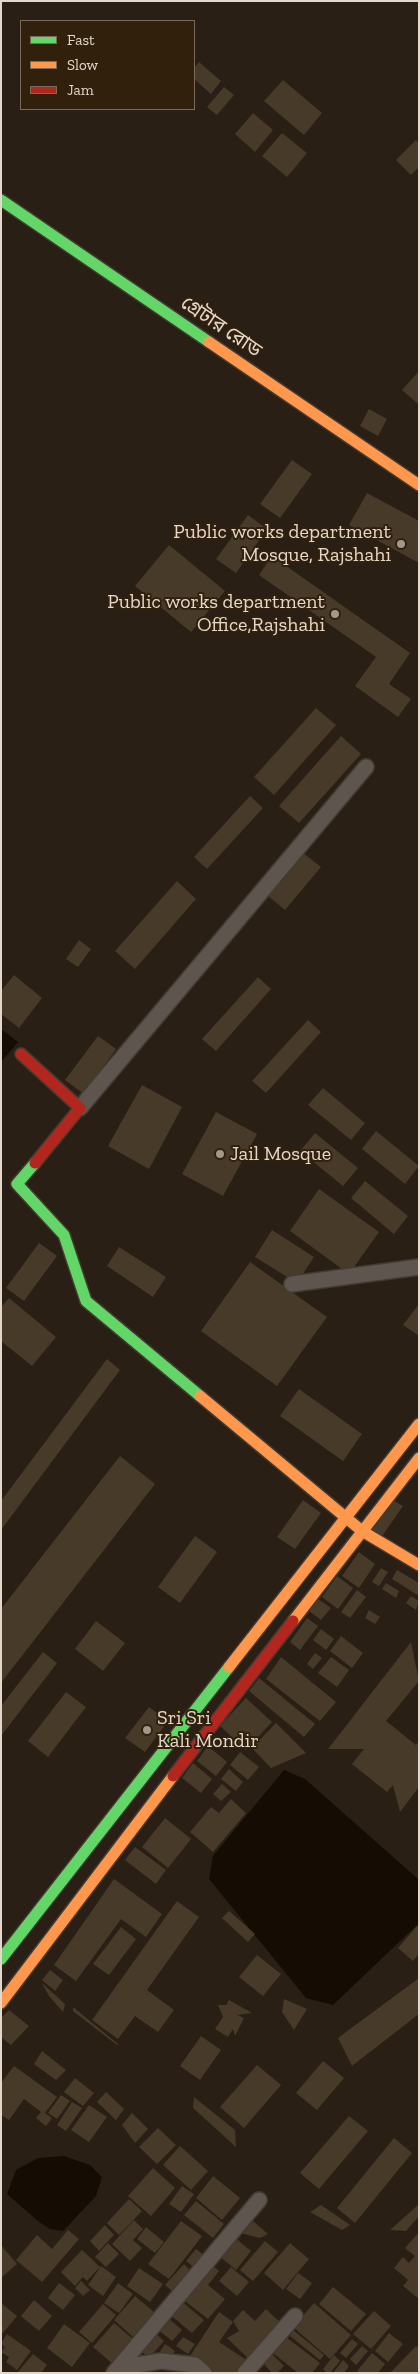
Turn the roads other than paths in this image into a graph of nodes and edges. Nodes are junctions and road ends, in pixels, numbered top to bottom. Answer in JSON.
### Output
{"nodes":[{"id":1,"x":1,"y":200,"type":"edge"},
{"id":2,"x":419,"y":485,"type":"edge"},
{"id":3,"x":366,"y":767,"type":"dead end"},
{"id":4,"x":21,"y":1054,"type":"dead end"},
{"id":5,"x":80,"y":1108,"type":"junction"},
{"id":6,"x":419,"y":1267,"type":"edge"},
{"id":7,"x":292,"y":1284,"type":"dead end"},
{"id":8,"x":419,"y":1424,"type":"edge"},
{"id":9,"x":419,"y":1458,"type":"edge"},
{"id":10,"x":346,"y":1516,"type":"junction"},
{"id":11,"x":362,"y":1531,"type":"junction"},
{"id":12,"x":419,"y":1565,"type":"edge"},
{"id":13,"x":1,"y":1959,"type":"edge"},
{"id":14,"x":1,"y":2003,"type":"edge"},
{"id":15,"x":259,"y":2200,"type":"dead end"},
{"id":16,"x":295,"y":2316,"type":"dead end"},
{"id":17,"x":116,"y":2370,"type":"edge"},
{"id":18,"x":204,"y":2373,"type":"edge"},
{"id":19,"x":245,"y":2373,"type":"edge"}],
"edges":[{"from":1,"to":2,"type":"main road","name":"গ্রেটার রোড"},
{"from":3,"to":5,"type":"street"},
{"from":4,"to":5,"type":"main road"},
{"from":5,"to":10,"type":"main road"},
{"from":6,"to":7,"type":"street"},
{"from":8,"to":10,"type":"main road"},
{"from":9,"to":11,"type":"main road"},
{"from":10,"to":11,"type":"main road"},
{"from":10,"to":13,"type":"main road"},
{"from":11,"to":12,"type":"main road"},
{"from":11,"to":14,"type":"main road"},
{"from":15,"to":17,"type":"street"},
{"from":16,"to":19,"type":"street"},
{"from":17,"to":18,"type":"street"}]}
